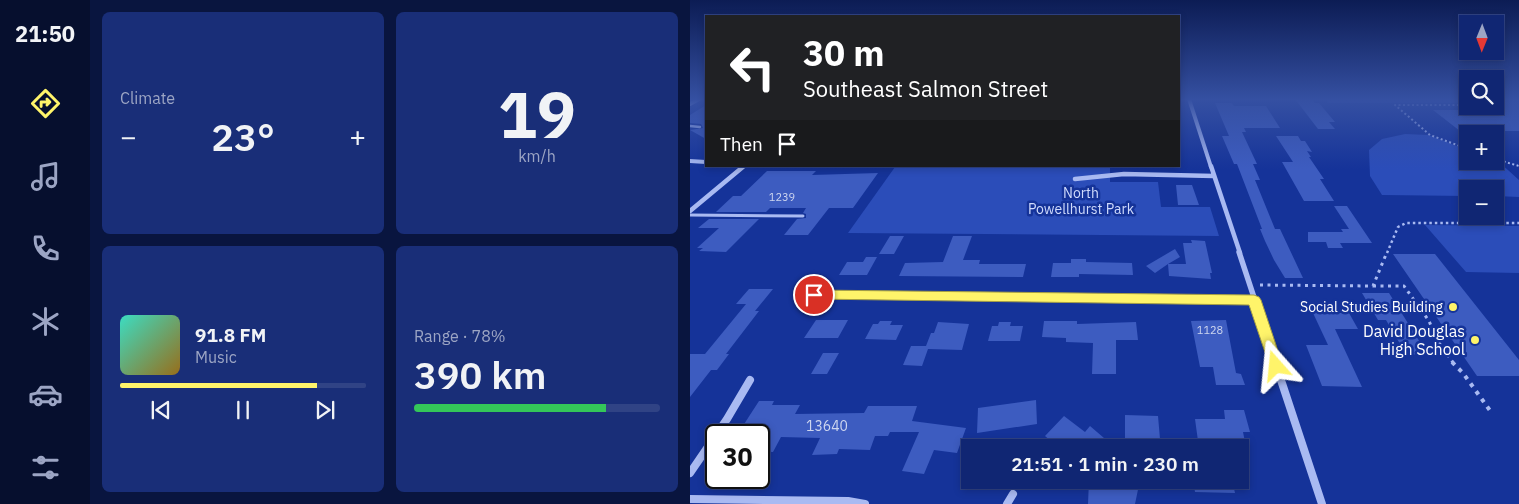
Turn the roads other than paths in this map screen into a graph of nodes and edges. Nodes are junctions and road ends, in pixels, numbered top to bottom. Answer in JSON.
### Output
{"nodes":[{"id":1,"x":1197,"y":123,"type":"edge"},
{"id":2,"x":690,"y":126,"type":"edge"},
{"id":3,"x":700,"y":127,"type":"dead end"},
{"id":4,"x":690,"y":161,"type":"edge"},
{"id":5,"x":705,"y":162,"type":"edge"},
{"id":6,"x":743,"y":167,"type":"edge"},
{"id":7,"x":1214,"y":176,"type":"junction"},
{"id":8,"x":1075,"y":179,"type":"dead end"},
{"id":9,"x":690,"y":213,"type":"edge"},
{"id":10,"x":803,"y":216,"type":"dead end"},
{"id":11,"x":814,"y":295,"type":"dead end"},
{"id":12,"x":1254,"y":300,"type":"junction"},
{"id":13,"x":750,"y":380,"type":"dead end"},
{"id":14,"x":690,"y":473,"type":"edge"},
{"id":15,"x":1013,"y":494,"type":"dead end"},
{"id":16,"x":690,"y":500,"type":"edge"},
{"id":17,"x":865,"y":504,"type":"edge"},
{"id":18,"x":1007,"y":504,"type":"edge"},
{"id":19,"x":1322,"y":504,"type":"edge"}],
"edges":[{"from":1,"to":7,"type":"street"},
{"from":2,"to":3,"type":"lane"},
{"from":4,"to":5,"type":"street"},
{"from":6,"to":9,"type":"street"},
{"from":7,"to":8,"type":"street"},
{"from":7,"to":12,"type":"street"},
{"from":9,"to":10,"type":"lane"},
{"from":11,"to":12,"type":"street"},
{"from":12,"to":19,"type":"street"},
{"from":13,"to":14,"type":"street"},
{"from":15,"to":18,"type":"street"},
{"from":16,"to":17,"type":"street"}]}
